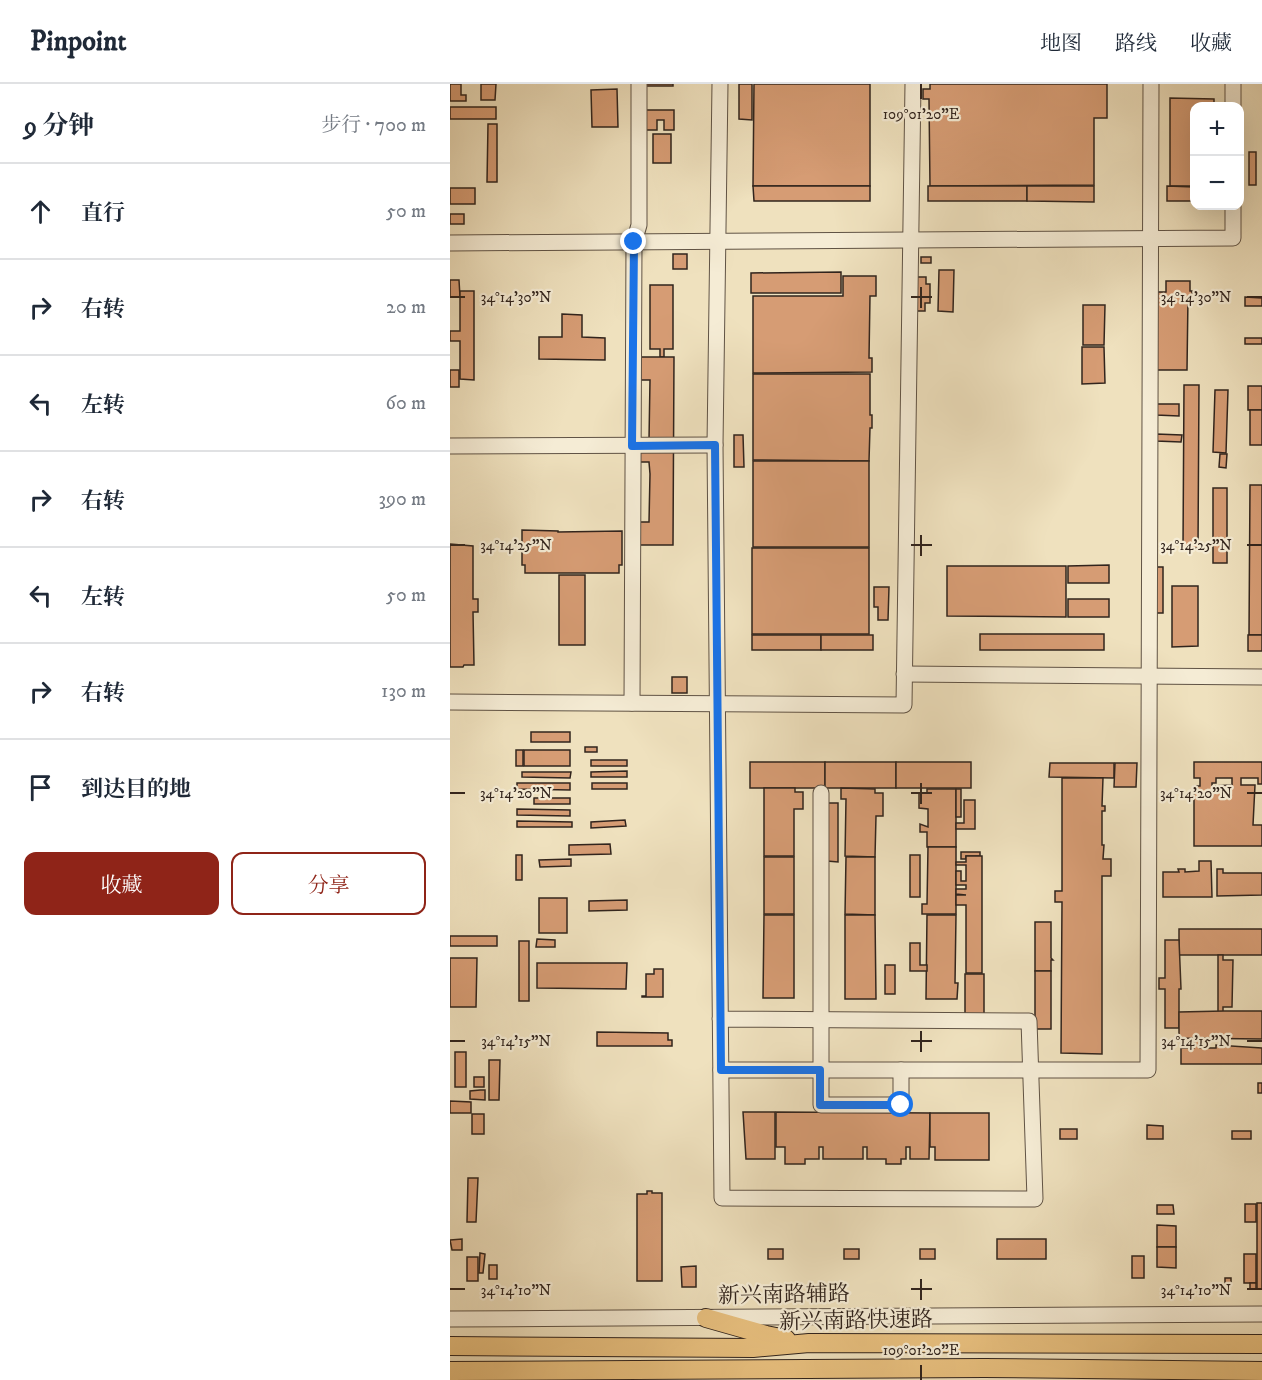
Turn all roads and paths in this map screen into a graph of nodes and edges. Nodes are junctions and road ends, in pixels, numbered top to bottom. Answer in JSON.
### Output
{"nodes":[{"id":1,"x":639,"y":84,"type":"edge"},
{"id":2,"x":720,"y":84,"type":"edge"},
{"id":3,"x":913,"y":84,"type":"edge"},
{"id":4,"x":1151,"y":84,"type":"edge"},
{"id":5,"x":1233,"y":84,"type":"edge"},
{"id":6,"x":1233,"y":102,"type":"edge"},
{"id":7,"x":1233,"y":210,"type":"edge"},
{"id":8,"x":1150,"y":238,"type":"junction"},
{"id":9,"x":912,"y":239,"type":"junction"},
{"id":10,"x":719,"y":241,"type":"junction"},
{"id":11,"x":634,"y":242,"type":"junction"},
{"id":12,"x":450,"y":243,"type":"edge"},
{"id":13,"x":715,"y":445,"type":"junction"},
{"id":14,"x":450,"y":446,"type":"edge"},
{"id":15,"x":632,"y":446,"type":"junction"},
{"id":16,"x":904,"y":674,"type":"junction"},
{"id":17,"x":1149,"y":676,"type":"junction"},
{"id":18,"x":1262,"y":677,"type":"edge"},
{"id":19,"x":450,"y":702,"type":"edge"},
{"id":20,"x":632,"y":703,"type":"junction"},
{"id":21,"x":718,"y":703,"type":"junction"},
{"id":22,"x":821,"y":793,"type":"dead end"},
{"id":23,"x":720,"y":1019,"type":"junction"},
{"id":24,"x":820,"y":1019,"type":"junction"},
{"id":25,"x":721,"y":1070,"type":"junction"},
{"id":26,"x":820,"y":1070,"type":"junction"},
{"id":27,"x":901,"y":1070,"type":"junction"},
{"id":28,"x":1030,"y":1071,"type":"junction"},
{"id":29,"x":1262,"y":1314,"type":"edge"},
{"id":30,"x":706,"y":1318,"type":"junction"},
{"id":31,"x":450,"y":1319,"type":"edge"},
{"id":32,"x":808,"y":1343,"type":"junction"},
{"id":33,"x":1262,"y":1344,"type":"edge"},
{"id":34,"x":450,"y":1346,"type":"edge"},
{"id":35,"x":813,"y":1370,"type":"junction"},
{"id":36,"x":450,"y":1371,"type":"edge"},
{"id":37,"x":1262,"y":1371,"type":"edge"},
{"id":38,"x":778,"y":1380,"type":"edge"}],
"edges":[{"from":1,"to":11,"type":"street"},
{"from":2,"to":10,"type":"street"},
{"from":3,"to":9,"type":"street"},
{"from":4,"to":8,"type":"street"},
{"from":5,"to":6,"type":"street"},
{"from":7,"to":8,"type":"street"},
{"from":8,"to":9,"type":"street"},
{"from":8,"to":17,"type":"street"},
{"from":9,"to":10,"type":"street"},
{"from":9,"to":16,"type":"street"},
{"from":10,"to":11,"type":"street"},
{"from":10,"to":13,"type":"street"},
{"from":11,"to":12,"type":"street"},
{"from":11,"to":15,"type":"street"},
{"from":13,"to":15,"type":"street"},
{"from":13,"to":21,"type":"street"},
{"from":14,"to":15,"type":"street"},
{"from":15,"to":20,"type":"street"},
{"from":16,"to":17,"type":"street"},
{"from":16,"to":21,"type":"street"},
{"from":17,"to":18,"type":"street"},
{"from":17,"to":28,"type":"street"},
{"from":19,"to":20,"type":"street"},
{"from":20,"to":21,"type":"street"},
{"from":21,"to":23,"type":"street"},
{"from":22,"to":24,"type":"street"},
{"from":23,"to":24,"type":"street"},
{"from":23,"to":25,"type":"street"},
{"from":24,"to":26,"type":"street"},
{"from":24,"to":28,"type":"street"},
{"from":25,"to":26,"type":"street"},
{"from":25,"to":28,"type":"street"},
{"from":26,"to":27,"type":"street"},
{"from":26,"to":27,"type":"street"},
{"from":27,"to":28,"type":"street"},
{"from":29,"to":30,"type":"street","name":"新兴南路辅路"},
{"from":30,"to":31,"type":"street","name":"新兴南路辅路"},
{"from":30,"to":32,"type":"main road"},
{"from":32,"to":33,"type":"main road","name":"新兴南路快速路"},
{"from":32,"to":34,"type":"main road","name":"新兴南路快速路"},
{"from":35,"to":36,"type":"main road"},
{"from":35,"to":37,"type":"main road"},
{"from":35,"to":38,"type":"main road"}]}
